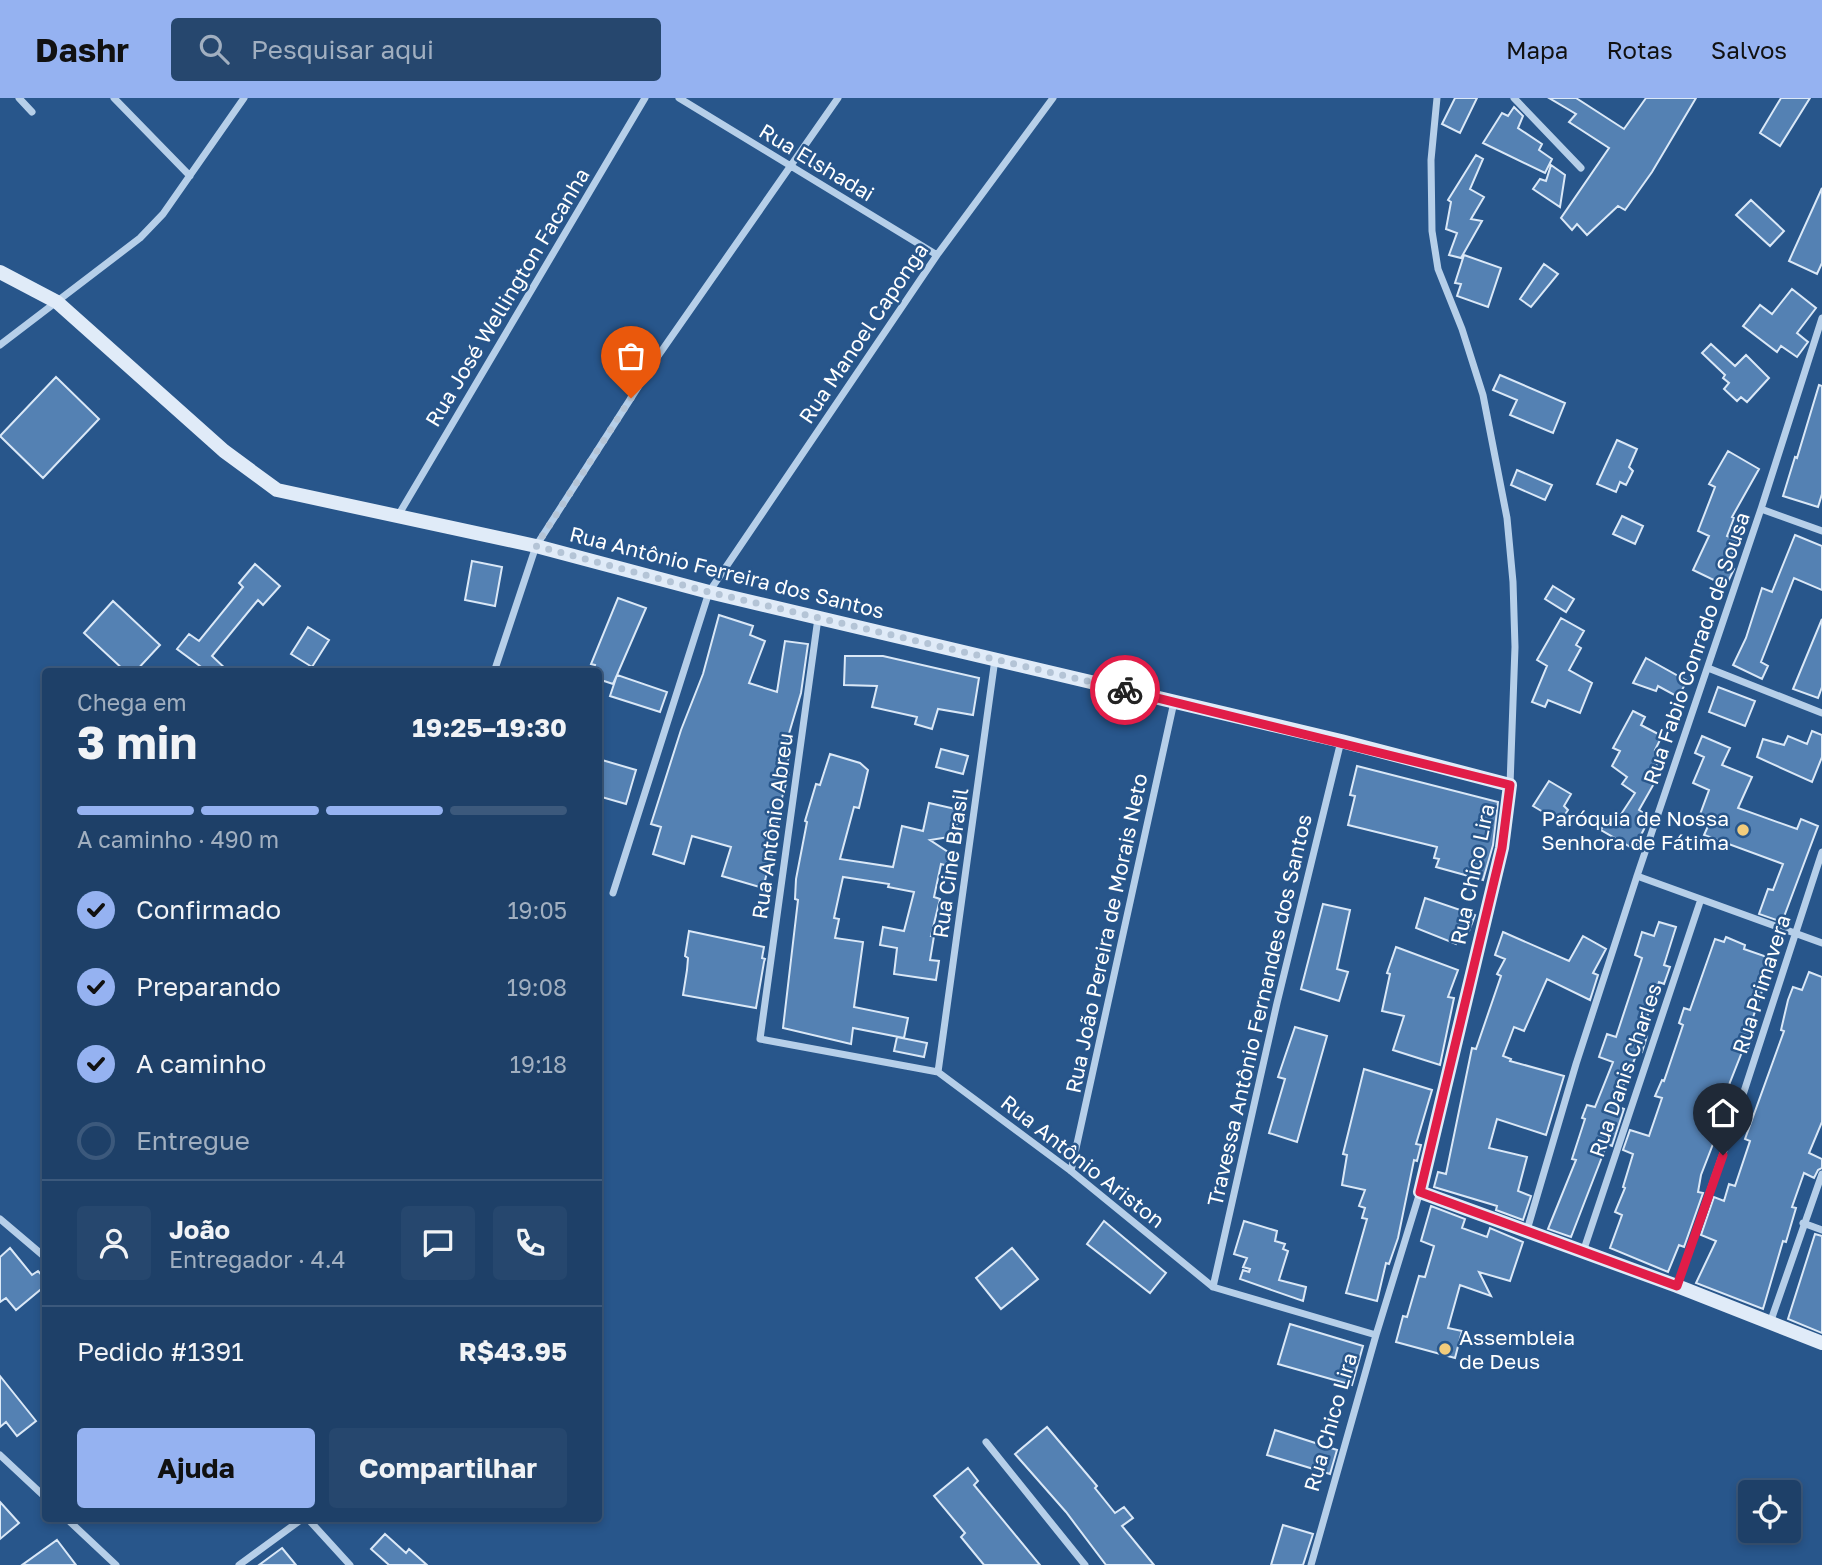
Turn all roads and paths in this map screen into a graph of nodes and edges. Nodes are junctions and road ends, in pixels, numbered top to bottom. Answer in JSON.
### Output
{"nodes":[{"id":1,"x":19,"y":98,"type":"edge"},
{"id":2,"x":114,"y":98,"type":"edge"},
{"id":3,"x":244,"y":98,"type":"edge"},
{"id":4,"x":645,"y":98,"type":"edge"},
{"id":5,"x":679,"y":98,"type":"edge"},
{"id":6,"x":838,"y":98,"type":"edge"},
{"id":7,"x":1053,"y":98,"type":"edge"},
{"id":8,"x":1437,"y":98,"type":"edge"},
{"id":9,"x":1514,"y":98,"type":"edge"},
{"id":10,"x":32,"y":113,"type":"dead end"},
{"id":11,"x":789,"y":165,"type":"junction"},
{"id":12,"x":1580,"y":168,"type":"dead end"},
{"id":13,"x":190,"y":176,"type":"junction"},
{"id":14,"x":937,"y":255,"type":"junction"},
{"id":15,"x":0,"y":272,"type":"edge"},
{"id":16,"x":57,"y":302,"type":"junction"},
{"id":17,"x":1822,"y":318,"type":"edge"},
{"id":18,"x":0,"y":345,"type":"edge"},
{"id":19,"x":1812,"y":348,"type":"junction"},
{"id":20,"x":1822,"y":351,"type":"edge"},
{"id":21,"x":1761,"y":509,"type":"junction"},
{"id":22,"x":399,"y":514,"type":"junction"},
{"id":23,"x":1822,"y":531,"type":"edge"},
{"id":24,"x":536,"y":546,"type":"junction"},
{"id":25,"x":709,"y":592,"type":"junction"},
{"id":26,"x":818,"y":618,"type":"junction"},
{"id":27,"x":995,"y":659,"type":"junction"},
{"id":28,"x":495,"y":668,"type":"edge"},
{"id":29,"x":1708,"y":668,"type":"junction"},
{"id":30,"x":1174,"y":702,"type":"junction"},
{"id":31,"x":1822,"y":713,"type":"edge"},
{"id":32,"x":1341,"y":741,"type":"junction"},
{"id":33,"x":1510,"y":785,"type":"junction"},
{"id":34,"x":1822,"y":852,"type":"edge"},
{"id":35,"x":1637,"y":876,"type":"junction"},
{"id":36,"x":612,"y":892,"type":"dead end"},
{"id":37,"x":1701,"y":899,"type":"junction"},
{"id":38,"x":1795,"y":934,"type":"junction"},
{"id":39,"x":1822,"y":943,"type":"edge"},
{"id":40,"x":760,"y":1039,"type":"joint"},
{"id":41,"x":938,"y":1072,"type":"junction"},
{"id":42,"x":1071,"y":1171,"type":"junction"},
{"id":43,"x":1822,"y":1174,"type":"edge"},
{"id":44,"x":1420,"y":1192,"type":"junction"},
{"id":45,"x":0,"y":1219,"type":"edge"},
{"id":46,"x":1803,"y":1223,"type":"junction"},
{"id":47,"x":8,"y":1226,"type":"junction"},
{"id":48,"x":1527,"y":1230,"type":"junction"},
{"id":49,"x":1822,"y":1230,"type":"edge"},
{"id":50,"x":0,"y":1233,"type":"edge"},
{"id":51,"x":1583,"y":1252,"type":"junction"},
{"id":52,"x":42,"y":1255,"type":"edge"},
{"id":53,"x":1677,"y":1286,"type":"junction"},
{"id":54,"x":1213,"y":1287,"type":"junction"},
{"id":55,"x":1770,"y":1322,"type":"junction"},
{"id":56,"x":1376,"y":1335,"type":"junction"},
{"id":57,"x":1822,"y":1343,"type":"edge"},
{"id":58,"x":986,"y":1442,"type":"dead end"},
{"id":59,"x":0,"y":1455,"type":"edge"},
{"id":60,"x":42,"y":1494,"type":"edge"},
{"id":61,"x":71,"y":1522,"type":"edge"},
{"id":62,"x":298,"y":1522,"type":"edge"},
{"id":63,"x":311,"y":1522,"type":"edge"},
{"id":64,"x":116,"y":1565,"type":"edge"},
{"id":65,"x":239,"y":1565,"type":"edge"},
{"id":66,"x":351,"y":1565,"type":"edge"},
{"id":67,"x":1085,"y":1565,"type":"edge"},
{"id":68,"x":1311,"y":1565,"type":"edge"}],
"edges":[{"from":1,"to":10,"type":"street"},
{"from":2,"to":13,"type":"street"},
{"from":3,"to":13,"type":"street"},
{"from":4,"to":22,"type":"street","name":"Rua José Wellington Facanha"},
{"from":5,"to":11,"type":"street","name":"Rua Elshadai"},
{"from":6,"to":11,"type":"street"},
{"from":7,"to":14,"type":"street","name":"Rua Manoel Caponga"},
{"from":8,"to":33,"type":"street","name":"Rua Chico Lira"},
{"from":9,"to":12,"type":"street"},
{"from":11,"to":14,"type":"street","name":"Rua Elshadai"},
{"from":11,"to":24,"type":"street"},
{"from":13,"to":16,"type":"street"},
{"from":14,"to":25,"type":"street","name":"Rua Manoel Caponga"},
{"from":15,"to":16,"type":"street","name":"Rua Antônio Ferreira dos Santos"},
{"from":16,"to":18,"type":"street"},
{"from":16,"to":22,"type":"street","name":"Rua Antônio Ferreira dos Santos"},
{"from":17,"to":19,"type":"street","name":"Rua Fabio Conrado de Sousa"},
{"from":19,"to":20,"type":"street"},
{"from":19,"to":21,"type":"street","name":"Rua Fabio Conrado de Sousa"},
{"from":21,"to":23,"type":"street"},
{"from":21,"to":29,"type":"street","name":"Rua Fabio Conrado de Sousa"},
{"from":22,"to":24,"type":"street","name":"Rua Antônio Ferreira dos Santos"},
{"from":24,"to":25,"type":"street","name":"Rua Antônio Ferreira dos Santos"},
{"from":24,"to":28,"type":"street"},
{"from":25,"to":26,"type":"street","name":"Rua Antônio Ferreira dos Santos"},
{"from":25,"to":36,"type":"street","name":"Rua Manoel Caponga"},
{"from":26,"to":27,"type":"street","name":"Rua Antônio Ferreira dos Santos"},
{"from":26,"to":40,"type":"street","name":"Rua Antônio Abreu"},
{"from":27,"to":30,"type":"street","name":"Rua Antônio Ferreira dos Santos"},
{"from":27,"to":41,"type":"street","name":"Rua Cine Brasil"},
{"from":29,"to":31,"type":"street"},
{"from":29,"to":35,"type":"street","name":"Rua Fabio Conrado de Sousa"},
{"from":30,"to":32,"type":"street","name":"Rua Antônio Ferreira dos Santos"},
{"from":30,"to":42,"type":"street","name":"Rua João Pereira de Morais Neto"},
{"from":32,"to":33,"type":"street","name":"Rua Antônio Ferreira dos Santos"},
{"from":32,"to":54,"type":"street","name":"Travessa Antônio Fernandes dos Santos"},
{"from":33,"to":44,"type":"street","name":"Rua Chico Lira"},
{"from":34,"to":38,"type":"street","name":"Rua Primavera"},
{"from":35,"to":37,"type":"street"},
{"from":35,"to":48,"type":"street","name":"Rua Fabio Conrado de Sousa"},
{"from":37,"to":38,"type":"street"},
{"from":37,"to":51,"type":"street","name":"Rua Danis Charles"},
{"from":38,"to":39,"type":"street"},
{"from":38,"to":53,"type":"street","name":"Rua Primavera"},
{"from":40,"to":41,"type":"street","name":"Rua Antônio Ariston"},
{"from":41,"to":42,"type":"street","name":"Rua Antônio Ariston"},
{"from":42,"to":54,"type":"street","name":"Rua Antônio Ariston"},
{"from":43,"to":46,"type":"street"},
{"from":44,"to":48,"type":"street"},
{"from":44,"to":56,"type":"street","name":"Rua Chico Lira"},
{"from":45,"to":47,"type":"street"},
{"from":46,"to":49,"type":"street"},
{"from":46,"to":55,"type":"street"},
{"from":47,"to":50,"type":"street"},
{"from":47,"to":52,"type":"street"},
{"from":48,"to":51,"type":"street"},
{"from":51,"to":53,"type":"street"},
{"from":53,"to":55,"type":"street"},
{"from":54,"to":56,"type":"street","name":"Rua Antônio Ariston"},
{"from":55,"to":57,"type":"street"},
{"from":56,"to":68,"type":"street","name":"Rua Chico Lira"},
{"from":58,"to":67,"type":"street"},
{"from":59,"to":60,"type":"street"},
{"from":61,"to":64,"type":"street"},
{"from":62,"to":65,"type":"street"},
{"from":63,"to":66,"type":"street"}]}
